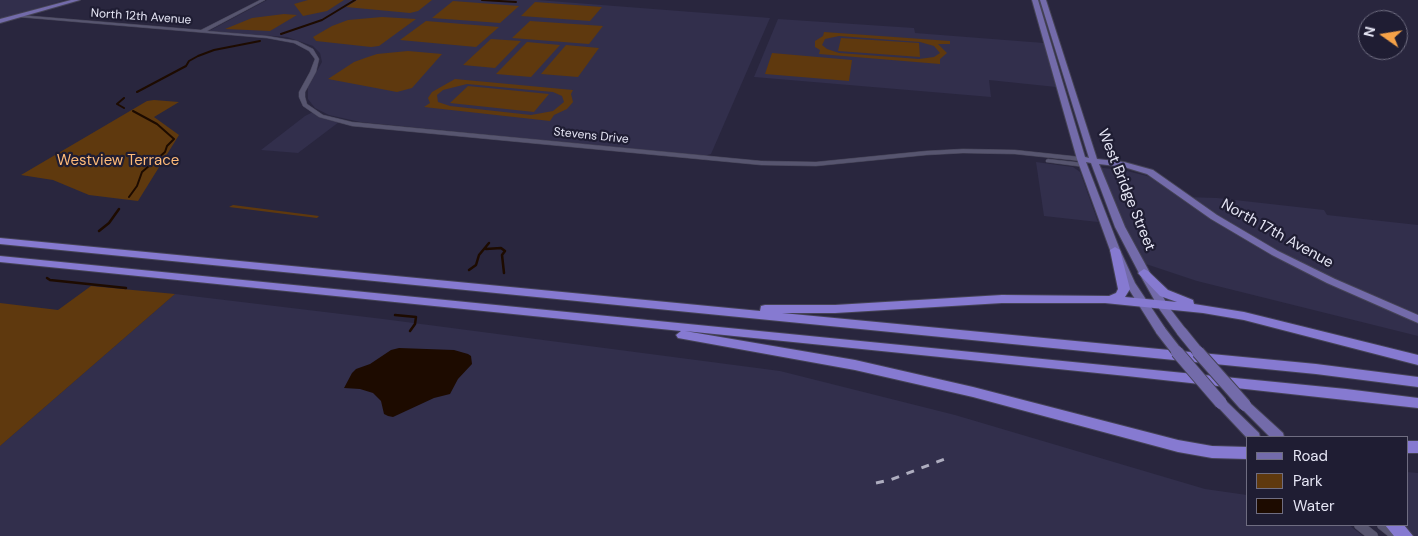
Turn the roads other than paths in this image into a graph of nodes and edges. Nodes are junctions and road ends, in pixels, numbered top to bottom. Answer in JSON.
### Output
{"nodes":[{"id":1,"x":69,"y":0,"type":"edge"},
{"id":2,"x":77,"y":0,"type":"edge"},
{"id":3,"x":263,"y":0,"type":"edge"},
{"id":4,"x":1035,"y":0,"type":"edge"},
{"id":5,"x":1043,"y":0,"type":"edge"},
{"id":6,"x":41,"y":10,"type":"junction"},
{"id":7,"x":20,"y":16,"type":"junction"},
{"id":8,"x":0,"y":21,"type":"edge"},
{"id":9,"x":201,"y":32,"type":"junction"},
{"id":10,"x":260,"y":37,"type":"joint"},
{"id":11,"x":1082,"y":162,"type":"junction"},
{"id":12,"x":1095,"y":164,"type":"junction"},
{"id":13,"x":0,"y":241,"type":"edge"},
{"id":14,"x":1115,"y":250,"type":"junction"},
{"id":15,"x":0,"y":259,"type":"edge"},
{"id":16,"x":1144,"y":273,"type":"junction"},
{"id":17,"x":1105,"y":299,"type":"junction"},
{"id":18,"x":633,"y":302,"type":"junction"},
{"id":19,"x":1141,"y":303,"type":"junction"},
{"id":20,"x":1382,"y":303,"type":"junction"},
{"id":21,"x":1162,"y":305,"type":"junction"},
{"id":22,"x":1418,"y":313,"type":"edge"},
{"id":23,"x":1418,"y":319,"type":"edge"},
{"id":24,"x":619,"y":322,"type":"junction"},
{"id":25,"x":1334,"y":337,"type":"junction"},
{"id":26,"x":1418,"y":360,"type":"edge"},
{"id":27,"x":1418,"y":382,"type":"edge"},
{"id":28,"x":1418,"y":403,"type":"edge"},
{"id":29,"x":1128,"y":434,"type":"junction"},
{"id":30,"x":1253,"y":436,"type":"edge"},
{"id":31,"x":1277,"y":436,"type":"edge"},
{"id":32,"x":1246,"y":453,"type":"edge"},
{"id":33,"x":1246,"y":459,"type":"edge"},
{"id":34,"x":1359,"y":526,"type":"edge"},
{"id":35,"x":1383,"y":526,"type":"edge"},
{"id":36,"x":1395,"y":526,"type":"edge"},
{"id":37,"x":1373,"y":536,"type":"edge"},
{"id":38,"x":1396,"y":536,"type":"edge"},
{"id":39,"x":1405,"y":536,"type":"edge"}],
"edges":[{"from":1,"to":6,"type":"main road"},
{"from":2,"to":6,"type":"main road"},
{"from":3,"to":9,"type":"street"},
{"from":4,"to":11,"type":"main road","name":"West Bridge Street"},
{"from":5,"to":12,"type":"main road","name":"West Bridge Street"},
{"from":6,"to":7,"type":"main road"},
{"from":7,"to":8,"type":"main road"},
{"from":7,"to":9,"type":"street","name":"North 12th Avenue"},
{"from":9,"to":10,"type":"street","name":"North 12th Avenue"},
{"from":10,"to":11,"type":"street","name":"Stevens Drive"},
{"from":11,"to":12,"type":"main road","name":"North 17th Avenue"},
{"from":11,"to":14,"type":"main road","name":"West Bridge Street"},
{"from":12,"to":16,"type":"main road","name":"West Bridge Street"},
{"from":12,"to":20,"type":"main road","name":"North 17th Avenue"},
{"from":13,"to":18,"type":"highway"},
{"from":14,"to":17,"type":"highway"},
{"from":14,"to":19,"type":"main road","name":"West Bridge Street"},
{"from":15,"to":24,"type":"highway"},
{"from":16,"to":21,"type":"main road","name":"West Bridge Street"},
{"from":16,"to":25,"type":"highway"},
{"from":17,"to":18,"type":"highway"},
{"from":17,"to":19,"type":"highway"},
{"from":18,"to":27,"type":"highway"},
{"from":19,"to":21,"type":"highway"},
{"from":19,"to":30,"type":"main road","name":"West Bridge Street","bridge":true},
{"from":20,"to":22,"type":"main road","name":"North 17th Avenue"},
{"from":20,"to":23,"type":"main road","name":"North 17th Avenue"},
{"from":21,"to":25,"type":"highway"},
{"from":21,"to":31,"type":"main road","name":"West Bridge Street","bridge":true},
{"from":24,"to":28,"type":"highway"},
{"from":24,"to":29,"type":"highway"},
{"from":25,"to":26,"type":"highway"},
{"from":29,"to":32,"type":"highway"},
{"from":29,"to":33,"type":"highway"},
{"from":34,"to":37,"type":"street"},
{"from":35,"to":38,"type":"street"},
{"from":36,"to":39,"type":"highway"}]}
